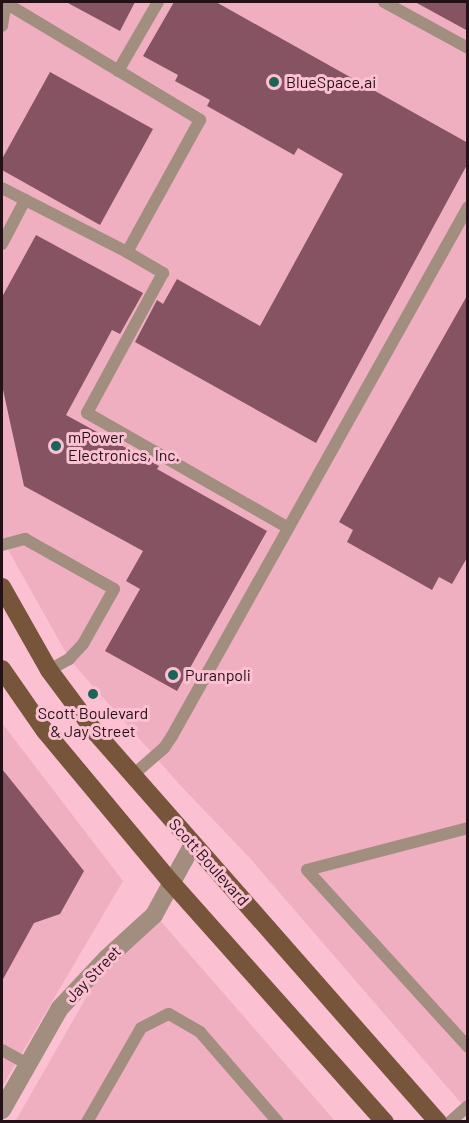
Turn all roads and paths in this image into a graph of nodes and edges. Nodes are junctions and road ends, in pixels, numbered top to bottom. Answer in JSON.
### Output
{"nodes":[{"id":1,"x":5,"y":2,"type":"edge"},
{"id":2,"x":158,"y":2,"type":"edge"},
{"id":3,"x":384,"y":2,"type":"edge"},
{"id":4,"x":2,"y":26,"type":"edge"},
{"id":5,"x":468,"y":48,"type":"edge"},
{"id":6,"x":118,"y":71,"type":"junction"},
{"id":7,"x":2,"y":188,"type":"edge"},
{"id":8,"x":25,"y":200,"type":"junction"},
{"id":9,"x":468,"y":207,"type":"edge"},
{"id":10,"x":2,"y":244,"type":"edge"},
{"id":11,"x":127,"y":252,"type":"junction"},
{"id":12,"x":287,"y":527,"type":"junction"},
{"id":13,"x":2,"y":545,"type":"edge"},
{"id":14,"x":2,"y":587,"type":"edge"},
{"id":15,"x":2,"y":669,"type":"edge"},
{"id":16,"x":49,"y":670,"type":"junction"},
{"id":17,"x":133,"y":775,"type":"junction"},
{"id":18,"x":468,"y":828,"type":"edge"},
{"id":19,"x":193,"y":844,"type":"junction"},
{"id":20,"x":170,"y":881,"type":"junction"},
{"id":21,"x":468,"y":1047,"type":"edge"},
{"id":22,"x":2,"y":1050,"type":"edge"},
{"id":23,"x":27,"y":1064,"type":"junction"},
{"id":24,"x":2,"y":1106,"type":"edge"},
{"id":25,"x":468,"y":1106,"type":"edge"},
{"id":26,"x":87,"y":1122,"type":"edge"},
{"id":27,"x":278,"y":1122,"type":"edge"},
{"id":28,"x":385,"y":1122,"type":"edge"},
{"id":29,"x":438,"y":1122,"type":"edge"},
{"id":30,"x":450,"y":1122,"type":"edge"}],
"edges":[{"from":1,"to":4,"type":"lane"},
{"from":1,"to":6,"type":"lane"},
{"from":2,"to":6,"type":"lane"},
{"from":3,"to":5,"type":"lane"},
{"from":6,"to":11,"type":"lane"},
{"from":7,"to":8,"type":"lane"},
{"from":8,"to":10,"type":"lane"},
{"from":8,"to":11,"type":"lane"},
{"from":9,"to":12,"type":"lane"},
{"from":11,"to":12,"type":"lane"},
{"from":12,"to":17,"type":"lane"},
{"from":13,"to":16,"type":"lane"},
{"from":14,"to":16,"type":"main road","name":"Scott Boulevard"},
{"from":15,"to":20,"type":"main road"},
{"from":16,"to":17,"type":"main road","name":"Scott Boulevard"},
{"from":17,"to":19,"type":"main road","name":"Scott Boulevard"},
{"from":18,"to":21,"type":"lane"},
{"from":19,"to":20,"type":"street","name":"Jay Street"},
{"from":19,"to":29,"type":"main road","name":"Scott Boulevard"},
{"from":20,"to":23,"type":"street","name":"Jay Street"},
{"from":20,"to":28,"type":"main road"},
{"from":22,"to":23,"type":"lane"},
{"from":23,"to":24,"type":"street","name":"Jay Street"},
{"from":25,"to":30,"type":"lane"},
{"from":26,"to":27,"type":"lane"}]}
